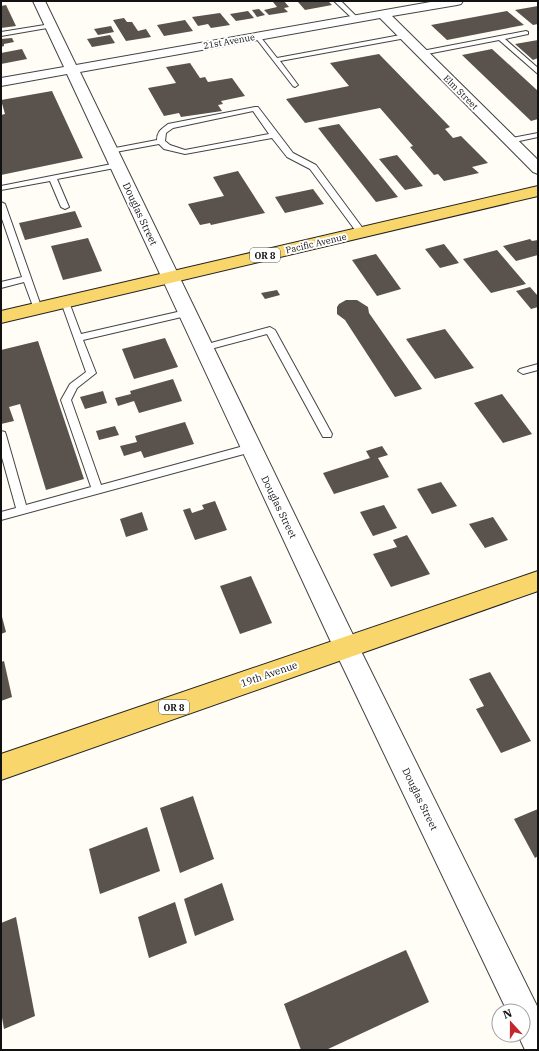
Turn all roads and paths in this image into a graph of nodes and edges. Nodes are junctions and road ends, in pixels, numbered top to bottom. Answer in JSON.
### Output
{"nodes":[{"id":1,"x":39,"y":1,"type":"edge"},
{"id":2,"x":338,"y":1,"type":"edge"},
{"id":3,"x":457,"y":1,"type":"edge"},
{"id":4,"x":383,"y":14,"type":"junction"},
{"id":5,"x":356,"y":19,"type":"junction"},
{"id":6,"x":51,"y":26,"type":"junction"},
{"id":7,"x":526,"y":33,"type":"dead end"},
{"id":8,"x":1,"y":34,"type":"edge"},
{"id":9,"x":257,"y":36,"type":"junction"},
{"id":10,"x":406,"y":36,"type":"junction"},
{"id":11,"x":500,"y":38,"type":"junction"},
{"id":12,"x":422,"y":53,"type":"junction"},
{"id":13,"x":276,"y":60,"type":"junction"},
{"id":14,"x":72,"y":69,"type":"junction"},
{"id":15,"x":537,"y":69,"type":"edge"},
{"id":16,"x":1,"y":82,"type":"edge"},
{"id":17,"x":295,"y":85,"type":"dead end"},
{"id":18,"x":274,"y":135,"type":"junction"},
{"id":19,"x":538,"y":135,"type":"edge"},
{"id":20,"x":161,"y":141,"type":"junction"},
{"id":21,"x":510,"y":141,"type":"junction"},
{"id":22,"x":113,"y":158,"type":"junction"},
{"id":23,"x":538,"y":169,"type":"edge"},
{"id":24,"x":53,"y":178,"type":"junction"},
{"id":25,"x":1,"y":188,"type":"edge"},
{"id":26,"x":538,"y":191,"type":"edge"},
{"id":27,"x":1,"y":204,"type":"edge"},
{"id":28,"x":65,"y":207,"type":"dead end"},
{"id":29,"x":361,"y":232,"type":"junction"},
{"id":30,"x":169,"y":278,"type":"junction"},
{"id":31,"x":27,"y":279,"type":"junction"},
{"id":32,"x":1,"y":285,"type":"edge"},
{"id":33,"x":65,"y":302,"type":"junction"},
{"id":34,"x":38,"y":309,"type":"junction"},
{"id":35,"x":186,"y":312,"type":"junction"},
{"id":36,"x":1,"y":317,"type":"edge"},
{"id":37,"x":78,"y":338,"type":"junction"},
{"id":38,"x":203,"y":348,"type":"junction"},
{"id":39,"x":538,"y":367,"type":"edge"},
{"id":40,"x":523,"y":371,"type":"dead end"},
{"id":41,"x":327,"y":434,"type":"dead end"},
{"id":42,"x":1,"y":435,"type":"edge"},
{"id":43,"x":251,"y":448,"type":"junction"},
{"id":44,"x":97,"y":490,"type":"junction"},
{"id":45,"x":22,"y":511,"type":"junction"},
{"id":46,"x":1,"y":516,"type":"edge"},
{"id":47,"x":538,"y":581,"type":"edge"},
{"id":48,"x":346,"y":647,"type":"junction"},
{"id":49,"x":1,"y":767,"type":"edge"},
{"id":50,"x":519,"y":1003,"type":"edge"},
{"id":51,"x":531,"y":1028,"type":"edge"},
{"id":52,"x":538,"y":1042,"type":"edge"}],
"edges":[{"from":1,"to":6,"type":"street","name":"Douglas Street"},
{"from":2,"to":5,"type":"lane"},
{"from":3,"to":4,"type":"street","name":"21st Avenue"},
{"from":4,"to":5,"type":"street","name":"21st Avenue"},
{"from":4,"to":10,"type":"street","name":"Elm Street"},
{"from":5,"to":9,"type":"street","name":"21st Avenue"},
{"from":6,"to":8,"type":"lane"},
{"from":6,"to":14,"type":"street","name":"Douglas Street"},
{"from":7,"to":11,"type":"lane"},
{"from":9,"to":13,"type":"lane"},
{"from":9,"to":14,"type":"street","name":"21st Avenue"},
{"from":10,"to":12,"type":"street","name":"Elm Street"},
{"from":10,"to":13,"type":"lane"},
{"from":11,"to":12,"type":"lane"},
{"from":11,"to":15,"type":"lane"},
{"from":12,"to":21,"type":"street","name":"Elm Street"},
{"from":13,"to":17,"type":"lane"},
{"from":14,"to":16,"type":"street","name":"21st Avenue"},
{"from":14,"to":22,"type":"street","name":"Douglas Street"},
{"from":18,"to":20,"type":"lane"},
{"from":18,"to":20,"type":"lane"},
{"from":18,"to":29,"type":"lane"},
{"from":19,"to":21,"type":"lane"},
{"from":20,"to":22,"type":"lane"},
{"from":21,"to":23,"type":"street","name":"Elm Street"},
{"from":22,"to":24,"type":"lane"},
{"from":22,"to":30,"type":"street","name":"Douglas Street"},
{"from":24,"to":25,"type":"lane"},
{"from":24,"to":28,"type":"lane"},
{"from":26,"to":29,"type":"main road","name":"Pacific Avenue","number":"OR 8"},
{"from":27,"to":31,"type":"lane"},
{"from":29,"to":30,"type":"main road","name":"Pacific Avenue","number":"OR 8"},
{"from":30,"to":33,"type":"main road","name":"Pacific Avenue","number":"OR 8"},
{"from":30,"to":35,"type":"street","name":"Douglas Street"},
{"from":31,"to":32,"type":"lane"},
{"from":31,"to":34,"type":"lane"},
{"from":33,"to":34,"type":"main road","name":"Pacific Avenue","number":"OR 8"},
{"from":33,"to":37,"type":"lane"},
{"from":34,"to":36,"type":"main road","name":"Pacific Avenue","number":"OR 8"},
{"from":35,"to":37,"type":"lane"},
{"from":35,"to":38,"type":"street","name":"Douglas Street"},
{"from":37,"to":44,"type":"lane"},
{"from":38,"to":41,"type":"lane"},
{"from":38,"to":43,"type":"street","name":"Douglas Street"},
{"from":39,"to":40,"type":"lane"},
{"from":42,"to":45,"type":"lane"},
{"from":43,"to":44,"type":"lane"},
{"from":43,"to":48,"type":"street","name":"Douglas Street"},
{"from":44,"to":45,"type":"lane"},
{"from":45,"to":46,"type":"lane"},
{"from":47,"to":48,"type":"main road","name":"19th Avenue","number":"OR 8"},
{"from":48,"to":49,"type":"main road","name":"19th Avenue","number":"OR 8"},
{"from":48,"to":50,"type":"street","name":"Douglas Street"},
{"from":51,"to":52,"type":"street","name":"Douglas Street"}]}
